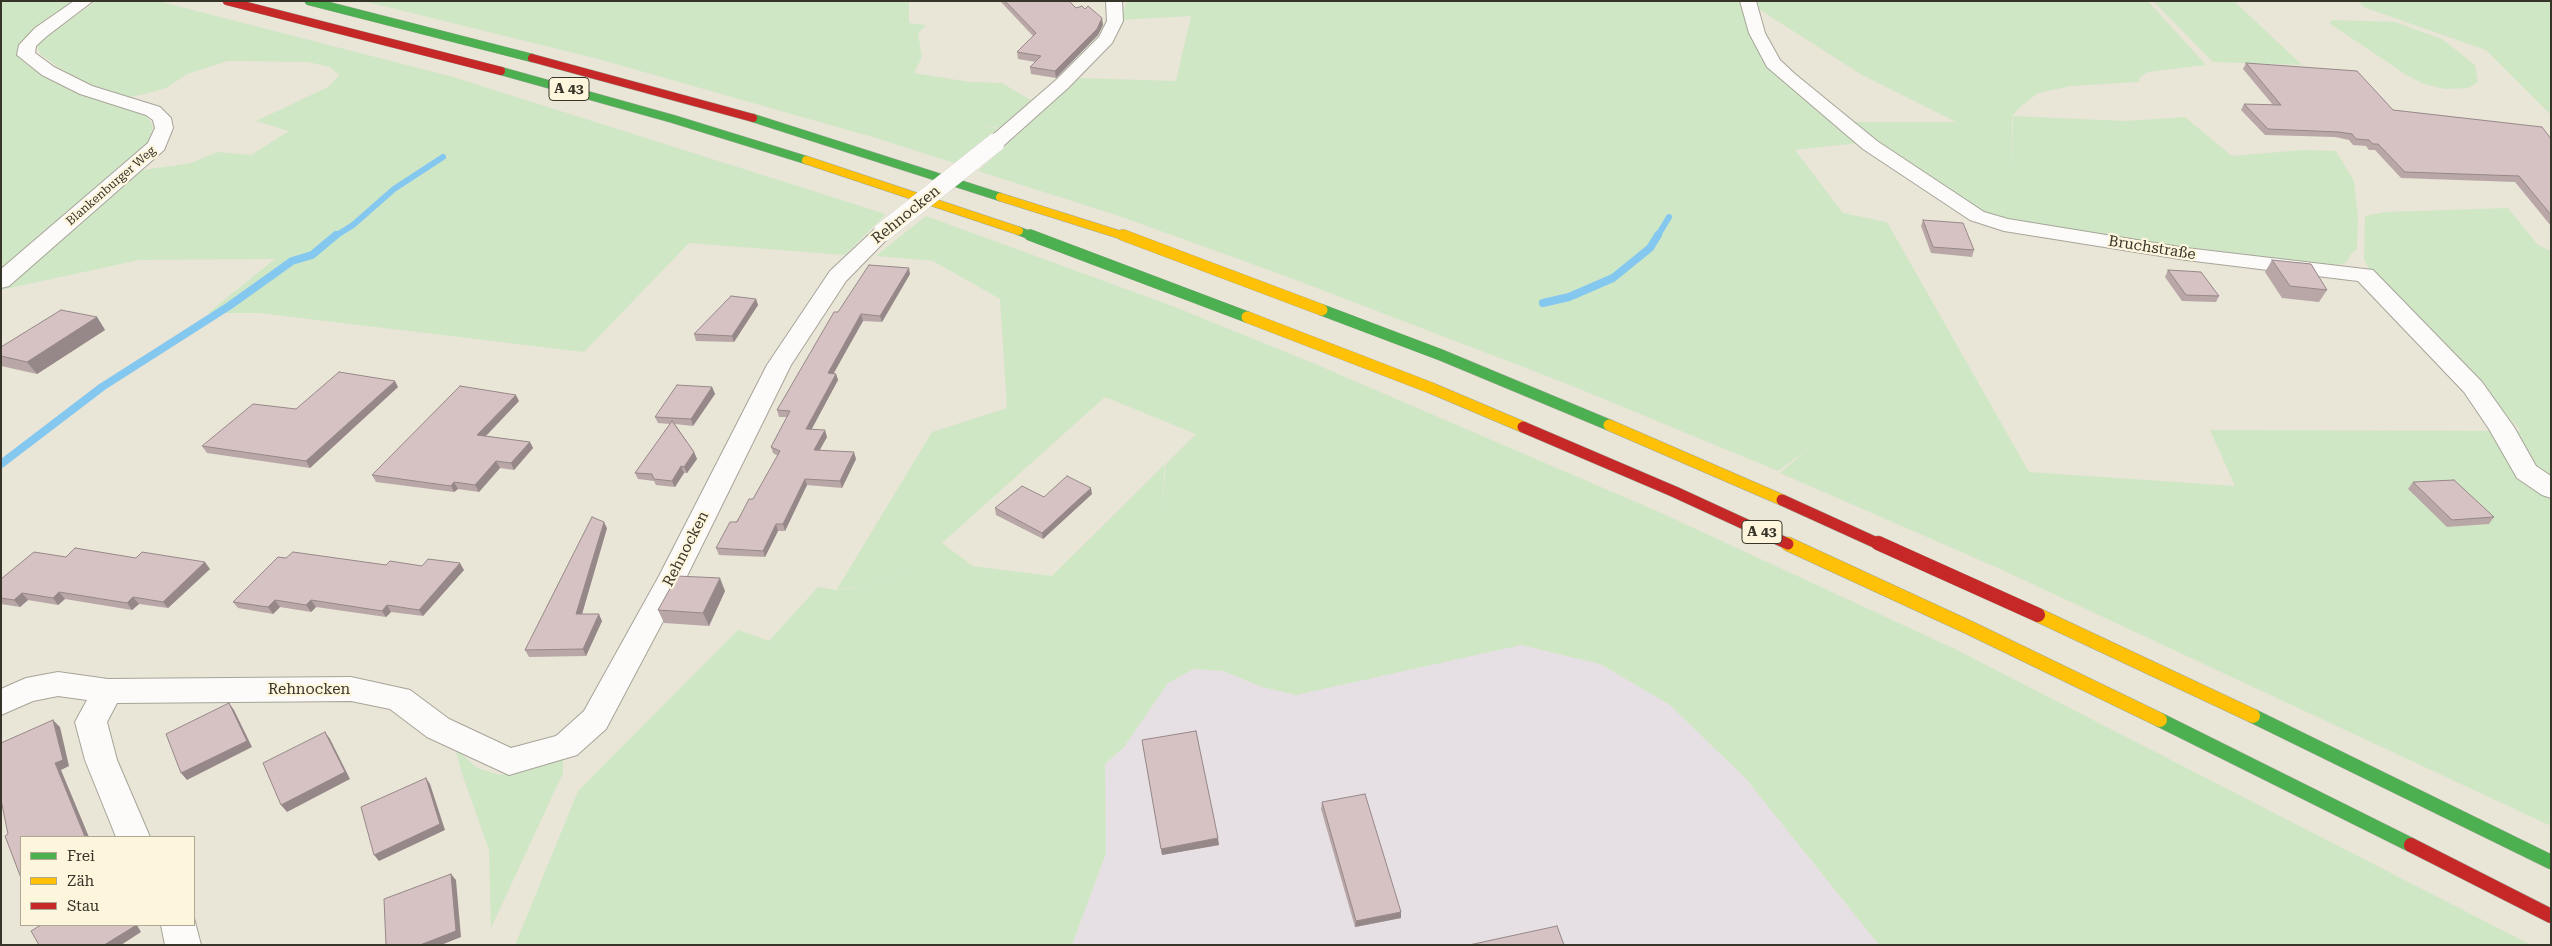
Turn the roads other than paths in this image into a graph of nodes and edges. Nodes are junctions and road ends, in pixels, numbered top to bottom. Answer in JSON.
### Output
{"nodes":[{"id":1,"x":226,"y":1,"type":"edge"},
{"id":2,"x":309,"y":1,"type":"edge"},
{"id":3,"x":1114,"y":1,"type":"edge"},
{"id":4,"x":1748,"y":1,"type":"edge"},
{"id":5,"x":78,"y":6,"type":"edge"},
{"id":6,"x":995,"y":143,"type":"joint"},
{"id":7,"x":883,"y":232,"type":"joint"},
{"id":8,"x":1,"y":281,"type":"edge"},
{"id":9,"x":2551,"y":490,"type":"edge"},
{"id":10,"x":108,"y":691,"type":"junction"},
{"id":11,"x":1,"y":703,"type":"edge"},
{"id":12,"x":133,"y":836,"type":"edge"},
{"id":13,"x":2551,"y":862,"type":"edge"},
{"id":14,"x":2551,"y":916,"type":"edge"},
{"id":15,"x":179,"y":926,"type":"edge"},
{"id":16,"x":183,"y":945,"type":"edge"}],
"edges":[{"from":1,"to":14,"type":"highway","number":"A 43"},
{"from":2,"to":13,"type":"highway","number":"A 43"},
{"from":3,"to":6,"type":"street","name":"Rehnocken"},
{"from":4,"to":9,"type":"street","name":"Bruchstraße"},
{"from":5,"to":8,"type":"street","name":"Blankenburger Weg"},
{"from":6,"to":7,"type":"street","name":"Rehnocken","bridge":true},
{"from":7,"to":10,"type":"street","name":"Rehnocken"},
{"from":10,"to":11,"type":"street","name":"Rehnocken"},
{"from":10,"to":12,"type":"street"},
{"from":15,"to":16,"type":"street"}]}
